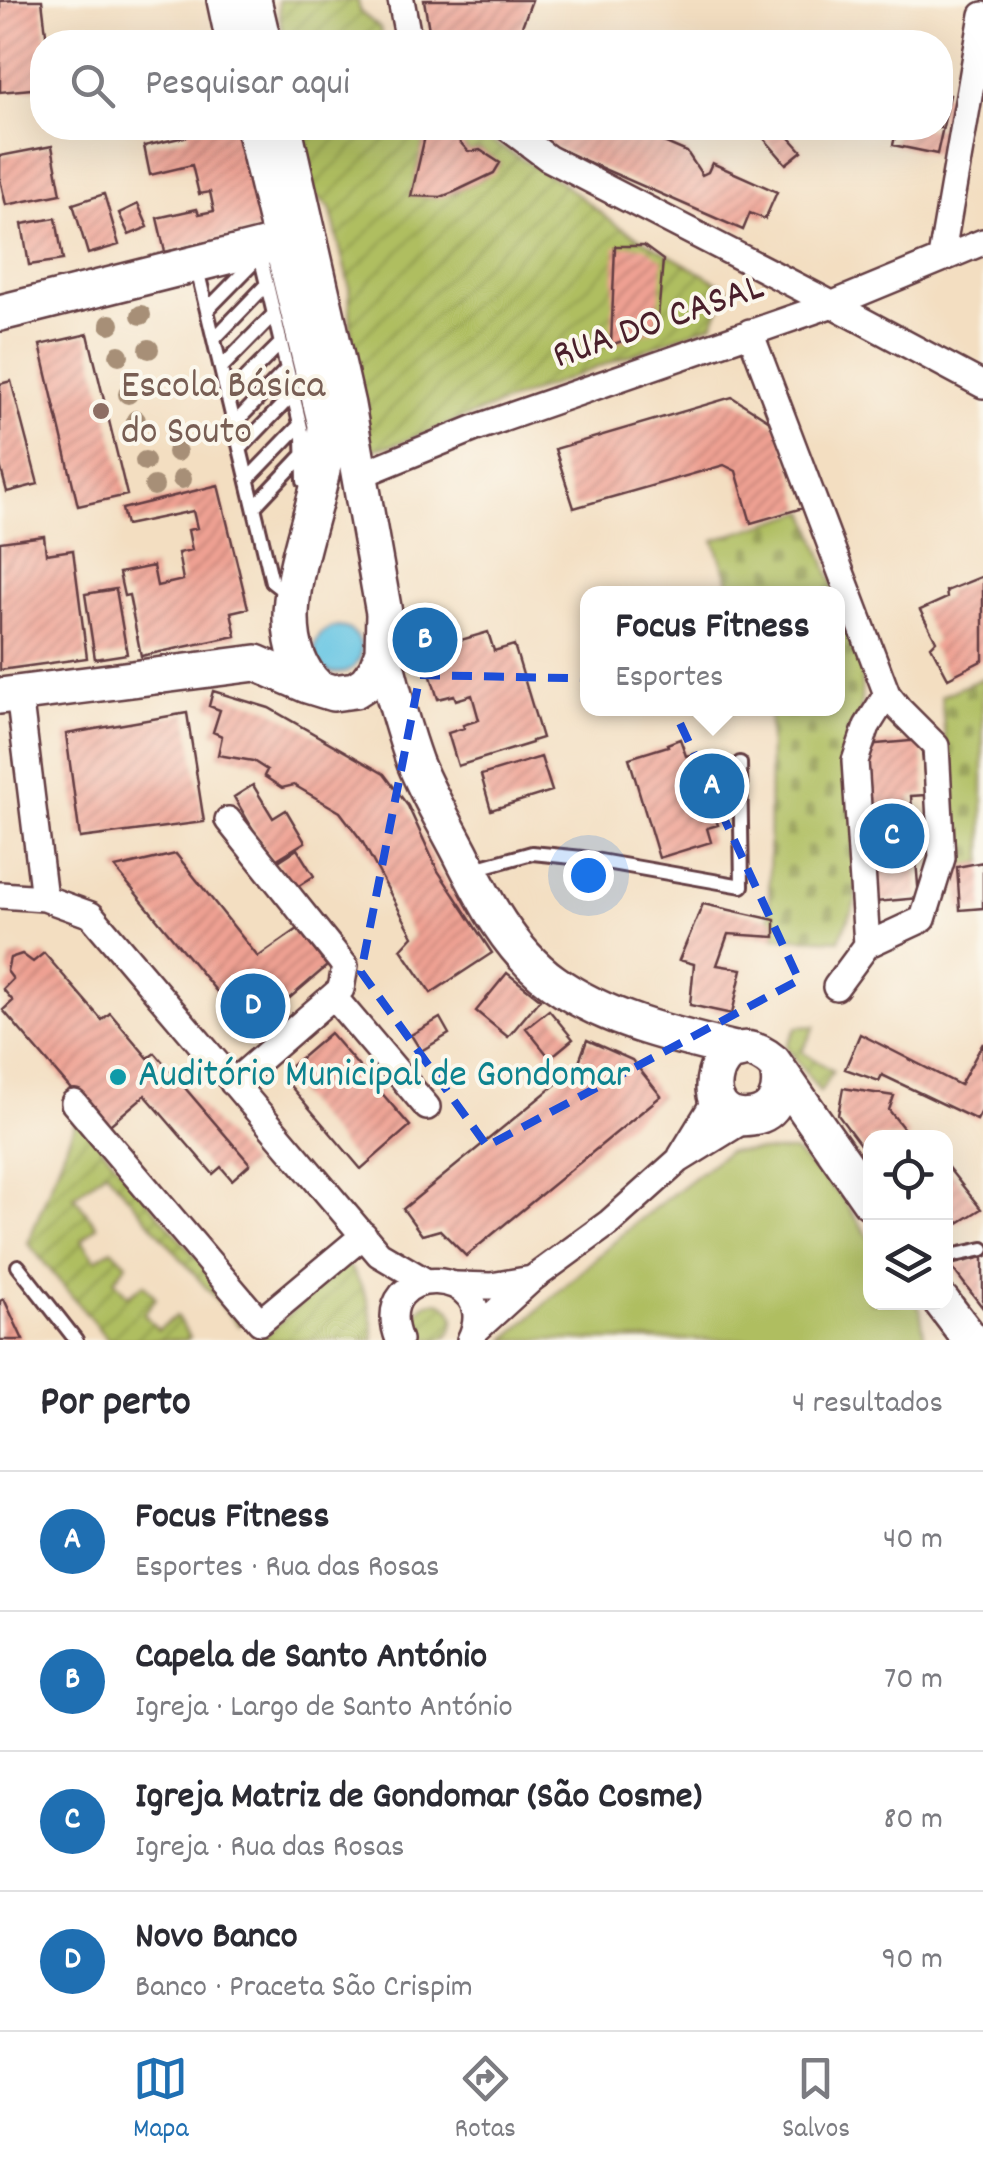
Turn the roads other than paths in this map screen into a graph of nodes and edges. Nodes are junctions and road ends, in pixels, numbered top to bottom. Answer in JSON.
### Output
{"nodes":[{"id":1,"x":224,"y":0,"type":"edge"},
{"id":2,"x":253,"y":0,"type":"edge"},
{"id":3,"x":401,"y":0,"type":"edge"},
{"id":4,"x":983,"y":15,"type":"edge"},
{"id":5,"x":231,"y":30,"type":"edge"},
{"id":6,"x":260,"y":30,"type":"edge"},
{"id":7,"x":407,"y":30,"type":"edge"},
{"id":8,"x":256,"y":140,"type":"edge"},
{"id":9,"x":283,"y":140,"type":"edge"},
{"id":10,"x":524,"y":140,"type":"edge"},
{"id":11,"x":983,"y":242,"type":"edge"},
{"id":12,"x":277,"y":245,"type":"junction"},
{"id":13,"x":942,"y":258,"type":"junction"},
{"id":14,"x":196,"y":264,"type":"junction"},
{"id":15,"x":267,"y":284,"type":"junction"},
{"id":16,"x":833,"y":304,"type":"junction"},
{"id":17,"x":206,"y":310,"type":"junction"},
{"id":18,"x":0,"y":314,"type":"edge"},
{"id":19,"x":274,"y":314,"type":"junction"},
{"id":20,"x":750,"y":332,"type":"junction"},
{"id":21,"x":214,"y":339,"type":"junction"},
{"id":22,"x":281,"y":344,"type":"junction"},
{"id":23,"x":221,"y":368,"type":"junction"},
{"id":24,"x":287,"y":369,"type":"junction"},
{"id":25,"x":983,"y":385,"type":"edge"},
{"id":26,"x":294,"y":394,"type":"junction"},
{"id":27,"x":228,"y":397,"type":"junction"},
{"id":28,"x":234,"y":424,"type":"junction"},
{"id":29,"x":300,"y":424,"type":"junction"},
{"id":30,"x":240,"y":449,"type":"junction"},
{"id":31,"x":304,"y":454,"type":"junction"},
{"id":32,"x":360,"y":476,"type":"junction"},
{"id":33,"x":248,"y":479,"type":"junction"},
{"id":34,"x":254,"y":507,"type":"junction"},
{"id":35,"x":295,"y":584,"type":"junction"},
{"id":36,"x":383,"y":652,"type":"junction"},
{"id":37,"x":325,"y":690,"type":"junction"},
{"id":38,"x":887,"y":694,"type":"junction"},
{"id":39,"x":10,"y":695,"type":"edge"},
{"id":40,"x":740,"y":763,"type":"dead end"},
{"id":41,"x":416,"y":765,"type":"junction"},
{"id":42,"x":228,"y":820,"type":"dead end"},
{"id":43,"x":469,"y":870,"type":"junction"},
{"id":44,"x":0,"y":895,"type":"edge"},
{"id":45,"x":44,"y":898,"type":"junction"},
{"id":46,"x":867,"y":945,"type":"junction"},
{"id":47,"x":836,"y":987,"type":"dead end"},
{"id":48,"x":333,"y":996,"type":"junction"},
{"id":49,"x":661,"y":1032,"type":"junction"},
{"id":50,"x":739,"y":1051,"type":"junction"},
{"id":51,"x":778,"y":1070,"type":"junction"},
{"id":52,"x":233,"y":1083,"type":"junction"},
{"id":53,"x":714,"y":1094,"type":"junction"},
{"id":54,"x":74,"y":1103,"type":"dead end"},
{"id":55,"x":427,"y":1107,"type":"dead end"},
{"id":56,"x":752,"y":1117,"type":"junction"},
{"id":57,"x":820,"y":1128,"type":"junction"},
{"id":58,"x":678,"y":1160,"type":"junction"},
{"id":59,"x":863,"y":1190,"type":"edge"},
{"id":60,"x":372,"y":1245,"type":"junction"},
{"id":61,"x":983,"y":1249,"type":"edge"},
{"id":62,"x":953,"y":1255,"type":"edge"},
{"id":63,"x":18,"y":1266,"type":"dead end"},
{"id":64,"x":532,"y":1279,"type":"junction"},
{"id":65,"x":425,"y":1281,"type":"junction"},
{"id":66,"x":456,"y":1286,"type":"junction"},
{"id":67,"x":396,"y":1308,"type":"junction"},
{"id":68,"x":948,"y":1310,"type":"edge"},
{"id":69,"x":472,"y":1336,"type":"edge"},
{"id":70,"x":76,"y":1340,"type":"edge"},
{"id":71,"x":399,"y":1340,"type":"edge"},
{"id":72,"x":971,"y":1340,"type":"edge"}],
"edges":[{"from":1,"to":5,"type":"main road"},
{"from":2,"to":6,"type":"main road"},
{"from":3,"to":7,"type":"street"},
{"from":4,"to":13,"type":"street"},
{"from":8,"to":12,"type":"main road"},
{"from":9,"to":12,"type":"main road"},
{"from":10,"to":16,"type":"street"},
{"from":11,"to":13,"type":"street","name":"RUA DO CASAL"},
{"from":12,"to":14,"type":"main road"},
{"from":12,"to":15,"type":"lane"},
{"from":12,"to":17,"type":"lane"},
{"from":12,"to":32,"type":"main road"},
{"from":12,"to":35,"type":"main road"},
{"from":13,"to":16,"type":"street","name":"RUA DO CASAL"},
{"from":14,"to":17,"type":"lane"},
{"from":14,"to":18,"type":"main road"},
{"from":15,"to":19,"type":"lane"},
{"from":15,"to":21,"type":"lane"},
{"from":16,"to":20,"type":"street","name":"RUA DO CASAL"},
{"from":16,"to":25,"type":"street"},
{"from":17,"to":21,"type":"lane"},
{"from":19,"to":22,"type":"lane"},
{"from":19,"to":23,"type":"lane"},
{"from":20,"to":32,"type":"street","name":"RUA DO CASAL"},
{"from":20,"to":38,"type":"street"},
{"from":21,"to":23,"type":"lane"},
{"from":22,"to":24,"type":"lane"},
{"from":22,"to":27,"type":"lane"},
{"from":23,"to":27,"type":"lane"},
{"from":24,"to":26,"type":"lane"},
{"from":24,"to":28,"type":"lane"},
{"from":26,"to":29,"type":"lane"},
{"from":26,"to":30,"type":"lane"},
{"from":27,"to":28,"type":"lane"},
{"from":28,"to":30,"type":"lane"},
{"from":29,"to":31,"type":"lane"},
{"from":29,"to":33,"type":"lane"},
{"from":30,"to":33,"type":"lane"},
{"from":31,"to":34,"type":"lane"},
{"from":31,"to":35,"type":"lane"},
{"from":32,"to":36,"type":"main road"},
{"from":33,"to":34,"type":"lane"},
{"from":34,"to":35,"type":"lane"},
{"from":35,"to":37,"type":"main road"},
{"from":36,"to":37,"type":"main road"},
{"from":36,"to":41,"type":"main road"},
{"from":37,"to":39,"type":"main road"},
{"from":37,"to":41,"type":"main road"},
{"from":38,"to":46,"type":"street"},
{"from":38,"to":46,"type":"street"},
{"from":39,"to":45,"type":"street"},
{"from":40,"to":43,"type":"lane"},
{"from":41,"to":43,"type":"main road"},
{"from":42,"to":48,"type":"street"},
{"from":43,"to":49,"type":"main road"},
{"from":44,"to":45,"type":"street"},
{"from":45,"to":52,"type":"street"},
{"from":46,"to":47,"type":"street"},
{"from":48,"to":52,"type":"street"},
{"from":48,"to":55,"type":"street"},
{"from":49,"to":50,"type":"main road"},
{"from":49,"to":53,"type":"main road"},
{"from":50,"to":51,"type":"main road"},
{"from":50,"to":53,"type":"main road"},
{"from":51,"to":56,"type":"main road"},
{"from":51,"to":57,"type":"main road"},
{"from":52,"to":60,"type":"street"},
{"from":53,"to":56,"type":"main road"},
{"from":53,"to":58,"type":"street"},
{"from":54,"to":60,"type":"street"},
{"from":56,"to":57,"type":"main road"},
{"from":56,"to":58,"type":"street"},
{"from":57,"to":59,"type":"main road"},
{"from":58,"to":64,"type":"street"},
{"from":60,"to":65,"type":"street"},
{"from":60,"to":67,"type":"street"},
{"from":61,"to":62,"type":"lane"},
{"from":63,"to":70,"type":"lane"},
{"from":64,"to":66,"type":"street"},
{"from":64,"to":69,"type":"street"},
{"from":65,"to":66,"type":"street"},
{"from":65,"to":67,"type":"street"},
{"from":66,"to":69,"type":"street"},
{"from":67,"to":71,"type":"street"},
{"from":68,"to":72,"type":"main road"}]}
